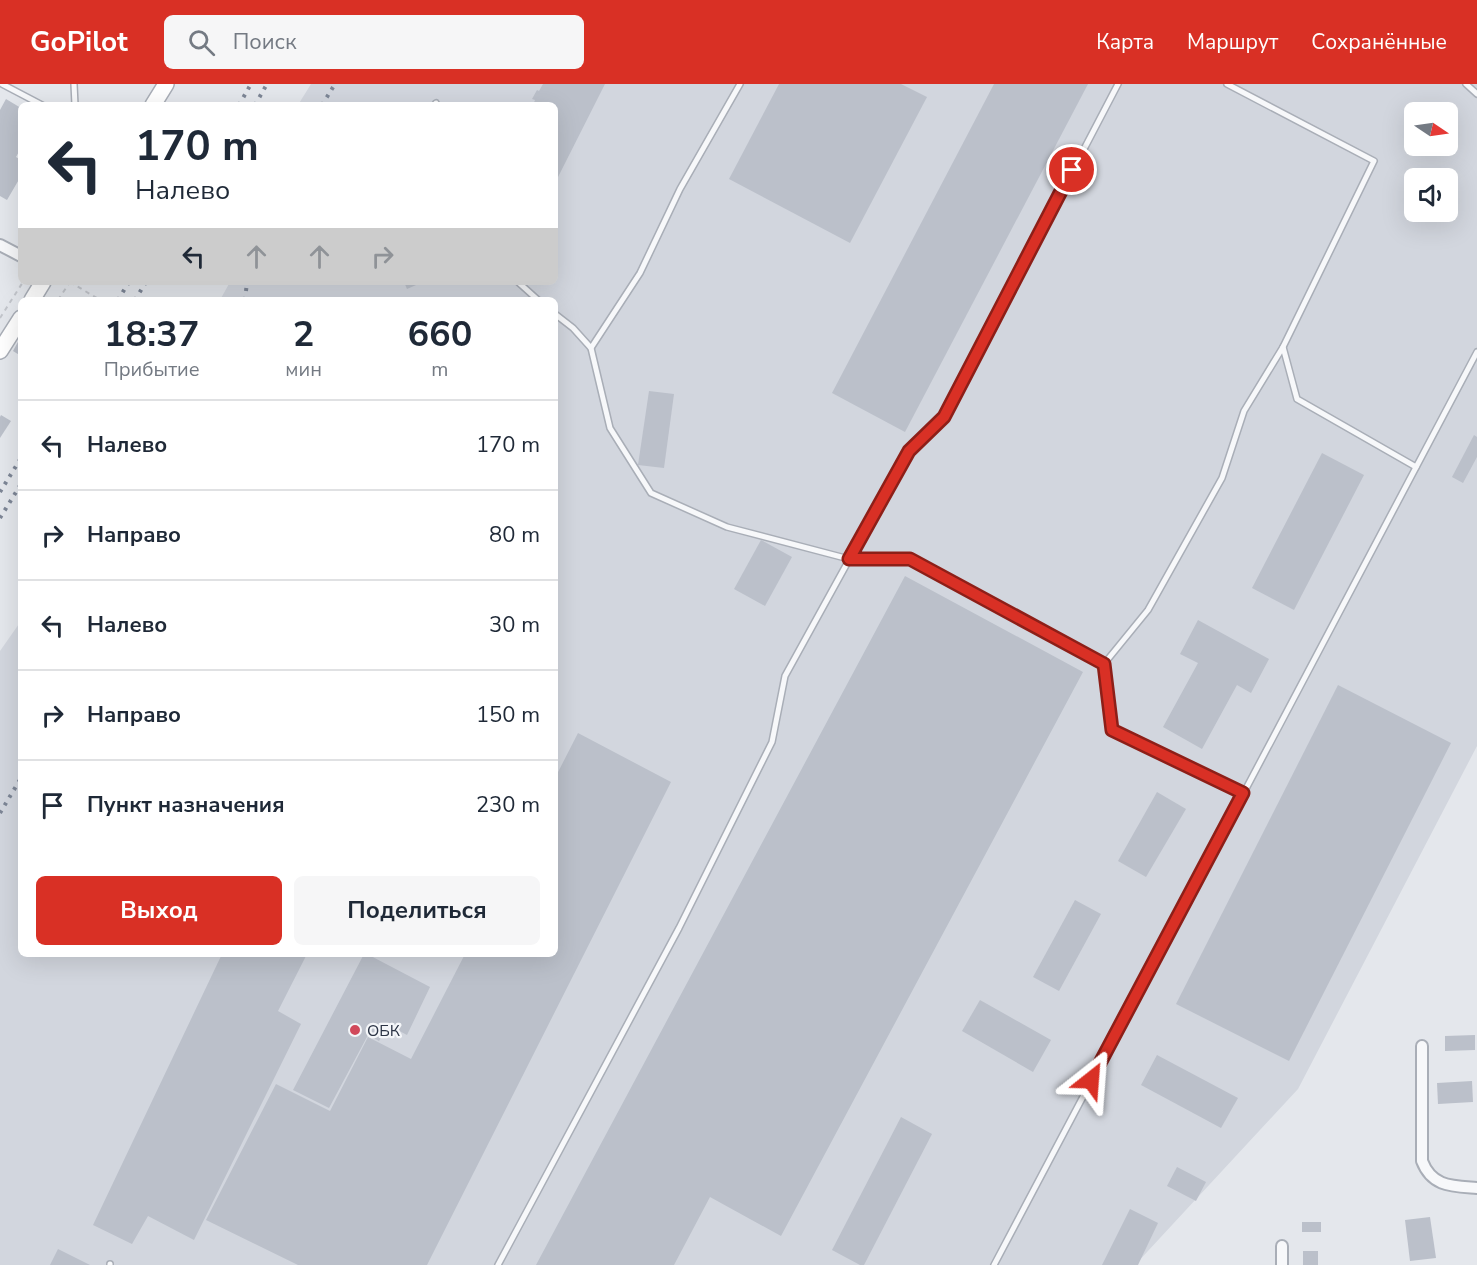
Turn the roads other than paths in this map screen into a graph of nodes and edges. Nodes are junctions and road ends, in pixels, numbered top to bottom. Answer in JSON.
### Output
{"nodes":[{"id":1,"x":2,"y":84,"type":"edge"},
{"id":2,"x":74,"y":84,"type":"edge"},
{"id":3,"x":166,"y":84,"type":"edge"},
{"id":4,"x":740,"y":84,"type":"edge"},
{"id":5,"x":1118,"y":84,"type":"edge"},
{"id":6,"x":1227,"y":84,"type":"edge"},
{"id":7,"x":1466,"y":84,"type":"edge"},
{"id":8,"x":1477,"y":94,"type":"edge"},
{"id":9,"x":36,"y":102,"type":"edge"},
{"id":10,"x":75,"y":102,"type":"edge"},
{"id":11,"x":155,"y":102,"type":"edge"},
{"id":12,"x":0,"y":245,"type":"edge"},
{"id":13,"x":18,"y":254,"type":"edge"},
{"id":14,"x":521,"y":285,"type":"edge"},
{"id":15,"x":535,"y":297,"type":"edge"},
{"id":16,"x":558,"y":316,"type":"edge"},
{"id":17,"x":18,"y":323,"type":"edge"},
{"id":18,"x":591,"y":348,"type":"junction"},
{"id":19,"x":1283,"y":348,"type":"junction"},
{"id":20,"x":0,"y":351,"type":"edge"},
{"id":21,"x":1477,"y":352,"type":"edge"},
{"id":22,"x":1416,"y":467,"type":"junction"},
{"id":23,"x":849,"y":559,"type":"junction"},
{"id":24,"x":1104,"y":664,"type":"junction"},
{"id":25,"x":1243,"y":793,"type":"junction"},
{"id":26,"x":1422,"y":1046,"type":"dead end"},
{"id":27,"x":1477,"y":1188,"type":"edge"},
{"id":28,"x":1282,"y":1246,"type":"dead end"},
{"id":29,"x":498,"y":1265,"type":"edge"},
{"id":30,"x":994,"y":1265,"type":"edge"},
{"id":31,"x":1282,"y":1265,"type":"edge"}],
"edges":[{"from":1,"to":9,"type":"lane"},
{"from":2,"to":10,"type":"lane"},
{"from":3,"to":11,"type":"street"},
{"from":4,"to":18,"type":"lane"},
{"from":5,"to":23,"type":"lane"},
{"from":6,"to":19,"type":"lane"},
{"from":7,"to":8,"type":"lane"},
{"from":12,"to":13,"type":"street"},
{"from":14,"to":15,"type":"lane"},
{"from":16,"to":18,"type":"lane"},
{"from":17,"to":20,"type":"street"},
{"from":18,"to":23,"type":"lane"},
{"from":19,"to":22,"type":"lane"},
{"from":19,"to":24,"type":"lane"},
{"from":21,"to":22,"type":"lane"},
{"from":22,"to":25,"type":"lane"},
{"from":23,"to":24,"type":"lane"},
{"from":23,"to":29,"type":"lane"},
{"from":24,"to":25,"type":"lane"},
{"from":25,"to":30,"type":"lane"},
{"from":26,"to":27,"type":"street"},
{"from":28,"to":31,"type":"street"}]}
